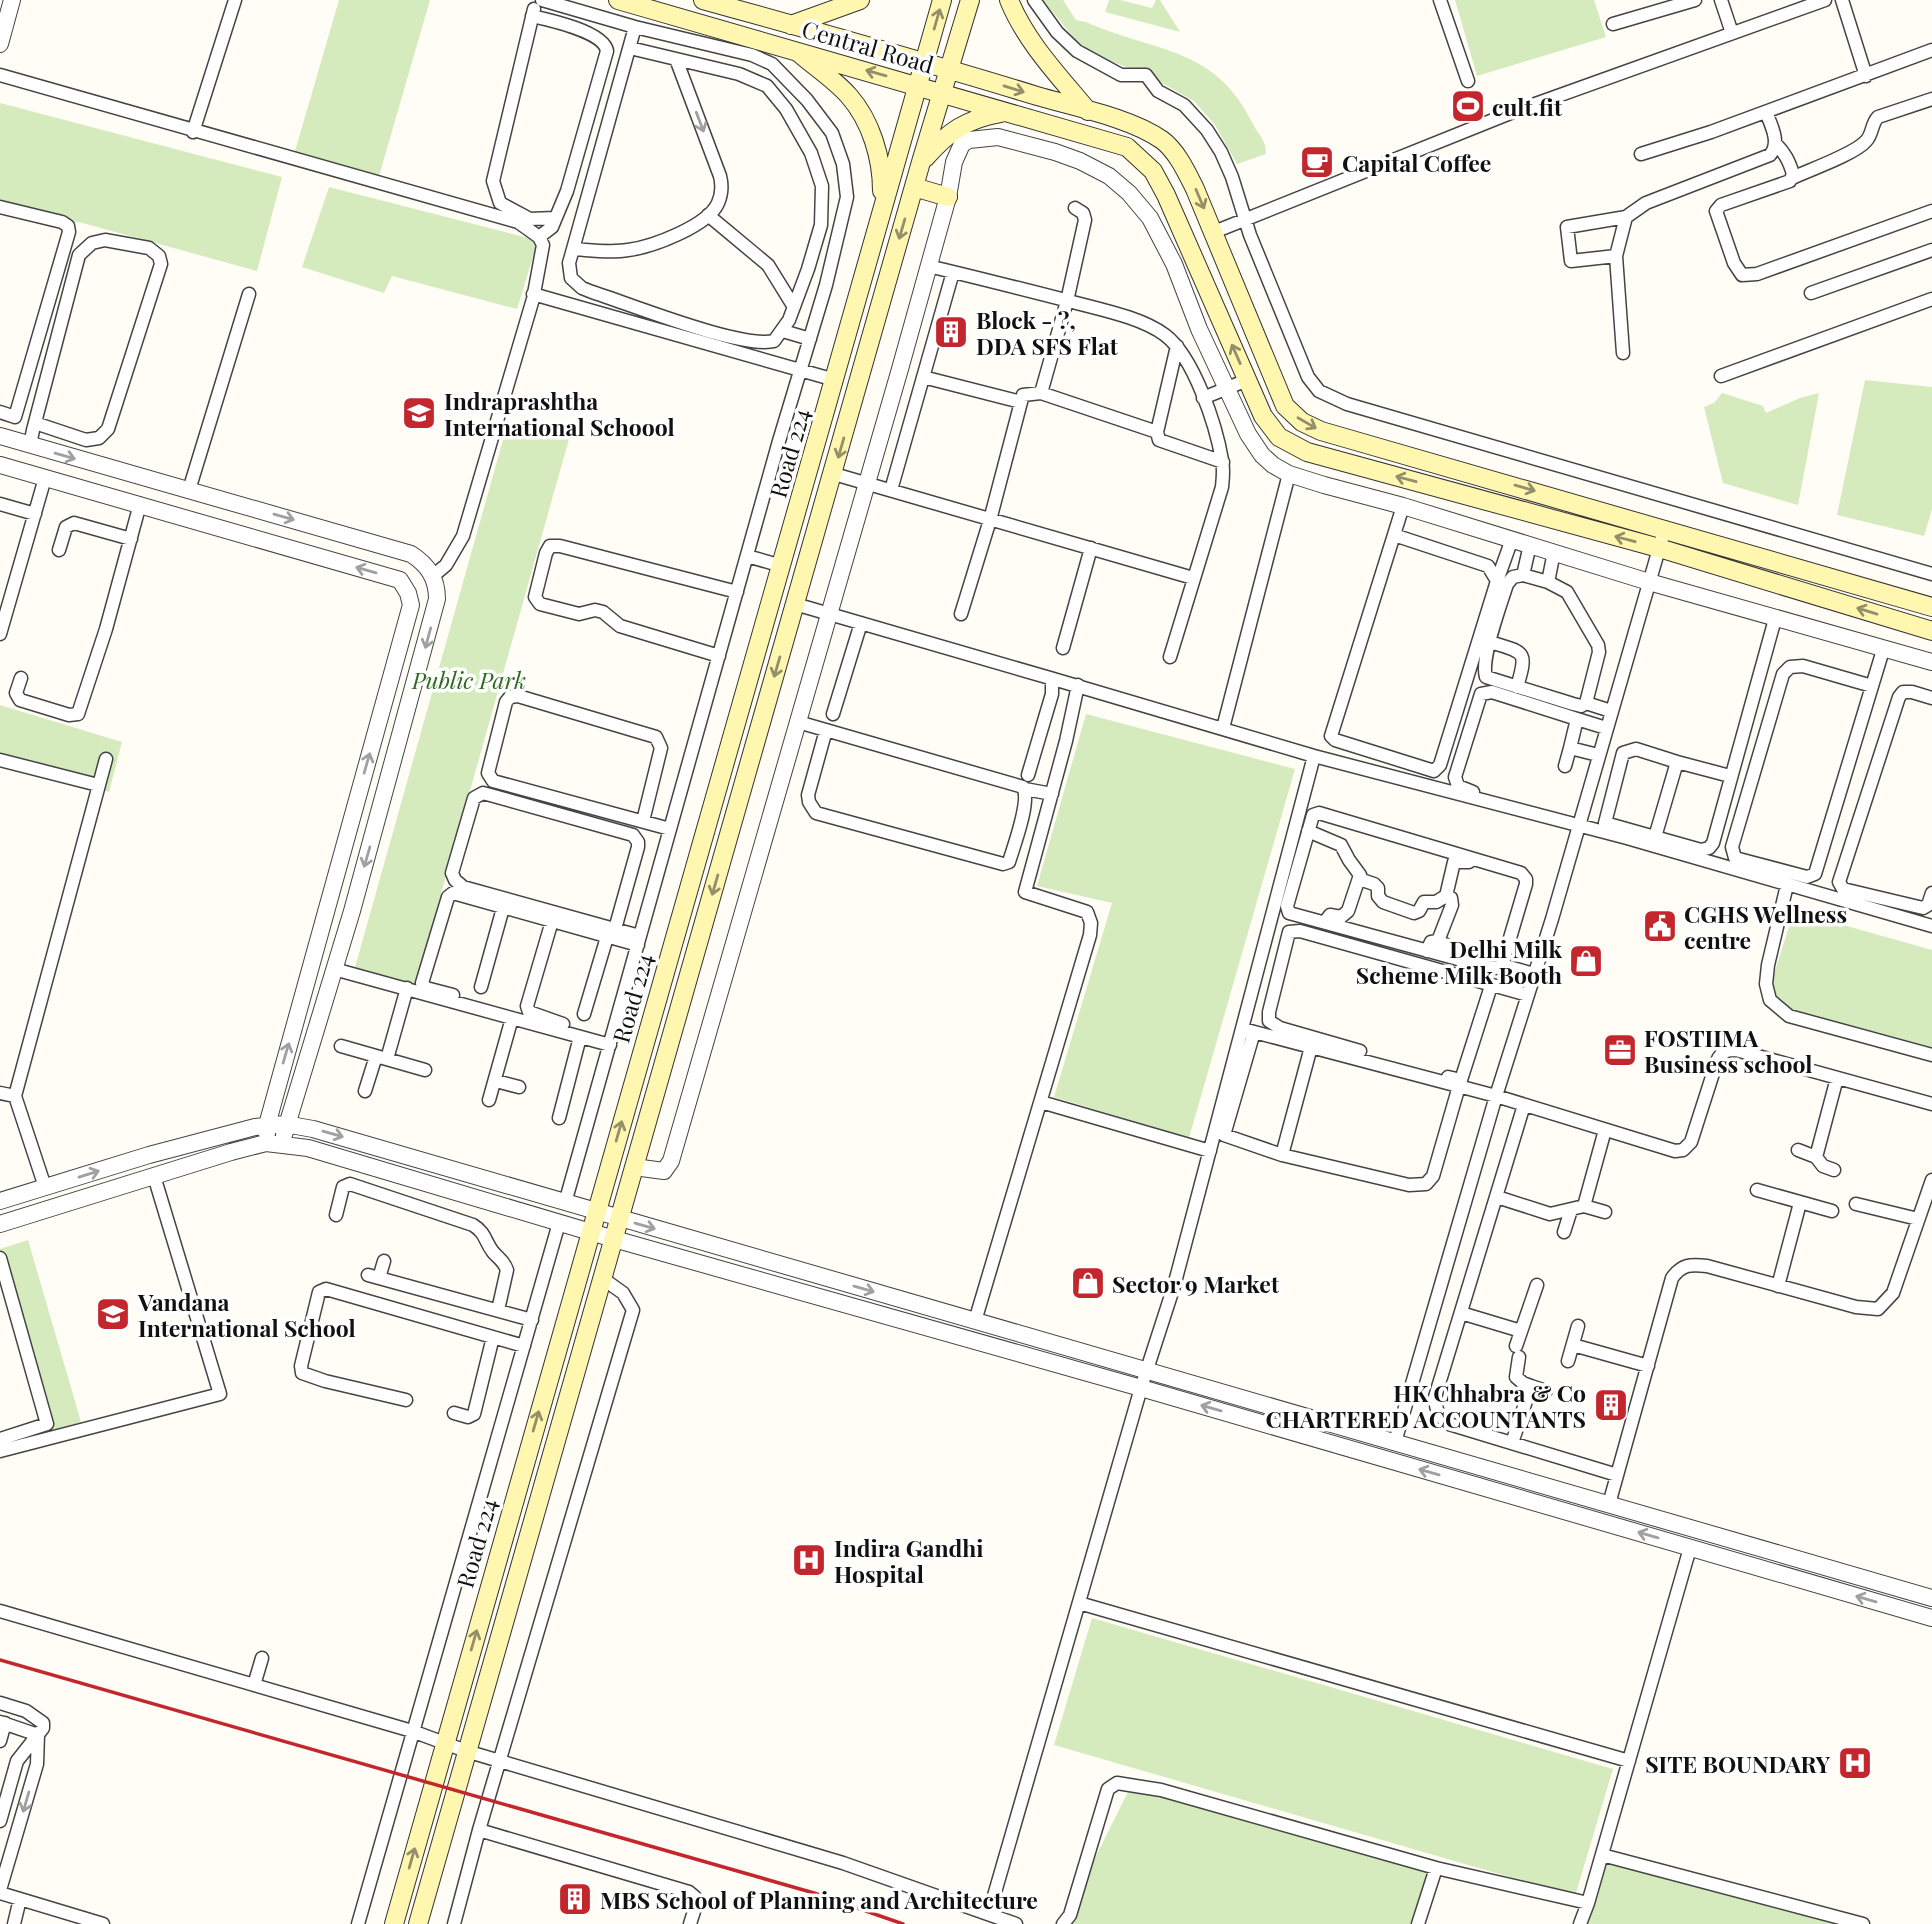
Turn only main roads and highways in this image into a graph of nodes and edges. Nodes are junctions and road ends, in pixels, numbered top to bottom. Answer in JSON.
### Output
{"nodes":[{"id":1,"x":618,"y":0,"type":"edge"},
{"id":2,"x":704,"y":0,"type":"edge"},
{"id":3,"x":860,"y":0,"type":"edge"},
{"id":4,"x":943,"y":0,"type":"edge"},
{"id":5,"x":970,"y":0,"type":"edge"},
{"id":6,"x":1009,"y":0,"type":"edge"},
{"id":7,"x":791,"y":25,"type":"junction"},
{"id":8,"x":794,"y":50,"type":"junction"},
{"id":9,"x":925,"y":62,"type":"junction"},
{"id":10,"x":949,"y":69,"type":"junction"},
{"id":11,"x":918,"y":85,"type":"junction"},
{"id":12,"x":942,"y":93,"type":"junction"},
{"id":13,"x":1088,"y":111,"type":"junction"},
{"id":14,"x":1008,"y":112,"type":"junction"},
{"id":15,"x":921,"y":162,"type":"junction"},
{"id":16,"x":914,"y":187,"type":"junction"},
{"id":17,"x":948,"y":197,"type":"road end"},
{"id":18,"x":882,"y":208,"type":"junction"},
{"id":19,"x":1932,"y":607,"type":"edge"},
{"id":20,"x":1932,"y":631,"type":"edge"},
{"id":21,"x":394,"y":1924,"type":"edge"},
{"id":22,"x":418,"y":1924,"type":"edge"}],
"edges":[{"from":1,"to":8,"type":"main road","name":"Central Road"},
{"from":2,"to":7,"type":"main road","name":"Central Road"},
{"from":3,"to":7,"type":"main road"},
{"from":9,"to":4,"type":"main road","name":"Road 224","one_way":true},
{"from":5,"to":10,"type":"main road"},
{"from":6,"to":13,"type":"main road"},
{"from":7,"to":9,"type":"main road","name":"Central Road"},
{"from":11,"to":8,"type":"main road","name":"Central Road","one_way":true},
{"from":8,"to":18,"type":"main road"},
{"from":9,"to":10,"type":"main road","name":"Central Road"},
{"from":9,"to":11,"type":"main road","name":"Road 224"},
{"from":10,"to":12,"type":"main road"},
{"from":10,"to":13,"type":"main road","name":"Central Road","one_way":true},
{"from":11,"to":12,"type":"main road","name":"Central Road"},
{"from":11,"to":18,"type":"main road","name":"Road 224"},
{"from":12,"to":14,"type":"main road","name":"Central Road"},
{"from":12,"to":15,"type":"main road"},
{"from":13,"to":19,"type":"main road","name":"Central Road","one_way":true},
{"from":14,"to":15,"type":"main road"},
{"from":20,"to":14,"type":"main road","name":"Central Road","one_way":true},
{"from":15,"to":16,"type":"main road"},
{"from":16,"to":17,"type":"main road"},
{"from":16,"to":22,"type":"main road","one_way":true},
{"from":21,"to":18,"type":"main road","name":"Road 224","one_way":true}]}
